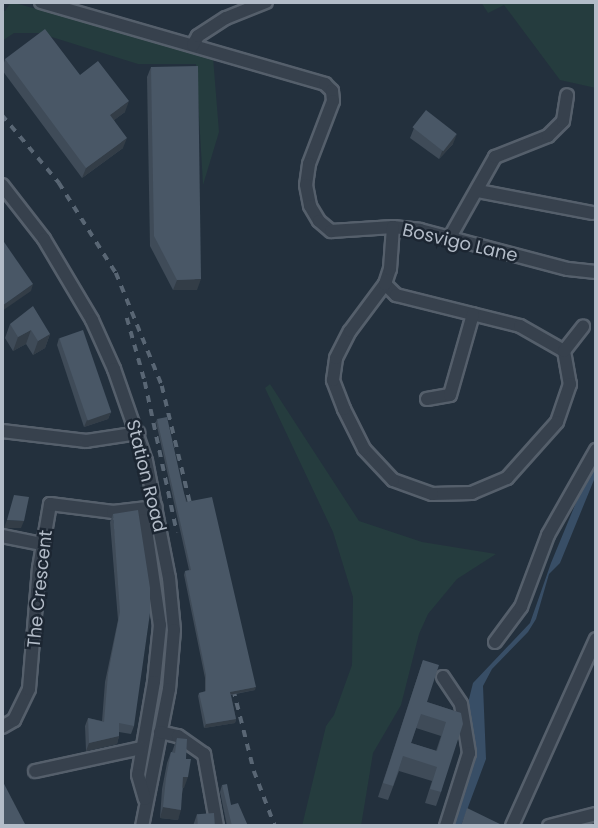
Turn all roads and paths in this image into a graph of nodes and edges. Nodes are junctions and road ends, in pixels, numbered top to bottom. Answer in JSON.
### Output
{"nodes":[{"id":1,"x":41,"y":2,"type":"edge"},
{"id":2,"x":266,"y":2,"type":"edge"},
{"id":3,"x":193,"y":45,"type":"junction"},
{"id":4,"x":567,"y":95,"type":"dead end"},
{"id":5,"x":2,"y":185,"type":"edge"},
{"id":6,"x":478,"y":191,"type":"junction"},
{"id":7,"x":592,"y":213,"type":"dead end"},
{"id":8,"x":393,"y":227,"type":"junction"},
{"id":9,"x":450,"y":237,"type":"junction"},
{"id":10,"x":595,"y":270,"type":"edge"},
{"id":11,"x":385,"y":284,"type":"junction"},
{"id":12,"x":473,"y":314,"type":"junction"},
{"id":13,"x":583,"y":327,"type":"dead end"},
{"id":14,"x":564,"y":351,"type":"junction"},
{"id":15,"x":427,"y":399,"type":"dead end"},
{"id":16,"x":2,"y":431,"type":"edge"},
{"id":17,"x":138,"y":433,"type":"junction"},
{"id":18,"x":596,"y":450,"type":"edge"},
{"id":19,"x":150,"y":508,"type":"junction"},
{"id":20,"x":2,"y":536,"type":"edge"},
{"id":21,"x":42,"y":544,"type":"junction"},
{"id":22,"x":596,"y":639,"type":"edge"},
{"id":23,"x":495,"y":642,"type":"dead end"},
{"id":24,"x":443,"y":677,"type":"dead end"},
{"id":25,"x":2,"y":727,"type":"edge"},
{"id":26,"x":160,"y":732,"type":"junction"},
{"id":27,"x":141,"y":748,"type":"junction"},
{"id":28,"x":35,"y":771,"type":"dead end"},
{"id":29,"x":145,"y":799,"type":"junction"},
{"id":30,"x":596,"y":814,"type":"edge"},
{"id":31,"x":516,"y":825,"type":"edge"},
{"id":32,"x":142,"y":826,"type":"edge"},
{"id":33,"x":216,"y":826,"type":"edge"},
{"id":34,"x":446,"y":826,"type":"edge"},
{"id":35,"x":549,"y":826,"type":"edge"}],
"edges":[{"from":1,"to":3,"type":"street"},
{"from":2,"to":3,"type":"street"},
{"from":3,"to":8,"type":"street","name":"Bosvigo Lane"},
{"from":4,"to":6,"type":"street"},
{"from":5,"to":17,"type":"street","name":"Station Road"},
{"from":6,"to":7,"type":"street"},
{"from":6,"to":9,"type":"street"},
{"from":8,"to":9,"type":"street","name":"Bosvigo Lane"},
{"from":8,"to":11,"type":"street"},
{"from":9,"to":10,"type":"street","name":"Bosvigo Lane"},
{"from":11,"to":12,"type":"street"},
{"from":11,"to":14,"type":"street"},
{"from":12,"to":14,"type":"street"},
{"from":12,"to":15,"type":"street"},
{"from":13,"to":14,"type":"street"},
{"from":16,"to":17,"type":"street"},
{"from":17,"to":19,"type":"street","name":"Station Road"},
{"from":18,"to":23,"type":"street"},
{"from":19,"to":21,"type":"street","name":"The Crescent"},
{"from":19,"to":26,"type":"street","name":"Station Road"},
{"from":19,"to":27,"type":"street"},
{"from":20,"to":21,"type":"street"},
{"from":21,"to":25,"type":"street","name":"The Crescent"},
{"from":22,"to":31,"type":"street"},
{"from":24,"to":34,"type":"street"},
{"from":26,"to":29,"type":"street","name":"Station Road"},
{"from":26,"to":33,"type":"street"},
{"from":27,"to":28,"type":"street"},
{"from":27,"to":29,"type":"street"},
{"from":29,"to":32,"type":"street"},
{"from":30,"to":35,"type":"street"}]}
